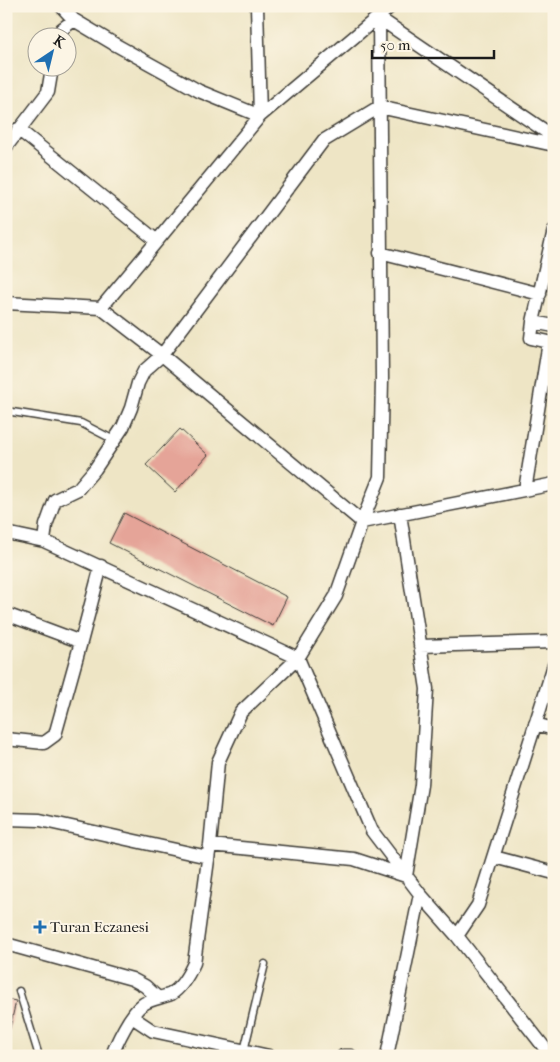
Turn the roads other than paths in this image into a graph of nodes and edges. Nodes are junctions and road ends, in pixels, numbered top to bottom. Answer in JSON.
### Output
{"nodes":[{"id":1,"x":61,"y":6,"type":"edge"},
{"id":2,"x":257,"y":6,"type":"edge"},
{"id":3,"x":392,"y":6,"type":"edge"},
{"id":4,"x":379,"y":18,"type":"junction"},
{"id":5,"x":74,"y":20,"type":"junction"},
{"id":6,"x":63,"y":28,"type":"edge"},
{"id":7,"x":50,"y":78,"type":"edge"},
{"id":8,"x":379,"y":106,"type":"junction"},
{"id":9,"x":260,"y":116,"type":"junction"},
{"id":10,"x":18,"y":129,"type":"junction"},
{"id":11,"x":554,"y":137,"type":"edge"},
{"id":12,"x":554,"y":145,"type":"edge"},
{"id":13,"x":6,"y":147,"type":"edge"},
{"id":14,"x":554,"y":230,"type":"edge"},
{"id":15,"x":158,"y":241,"type":"junction"},
{"id":16,"x":380,"y":253,"type":"junction"},
{"id":17,"x":540,"y":294,"type":"junction"},
{"id":18,"x":6,"y":302,"type":"edge"},
{"id":19,"x":101,"y":308,"type":"junction"},
{"id":20,"x":533,"y":322,"type":"junction"},
{"id":21,"x":554,"y":326,"type":"edge"},
{"id":22,"x":162,"y":355,"type":"junction"},
{"id":23,"x":6,"y":412,"type":"edge"},
{"id":24,"x":114,"y":440,"type":"junction"},
{"id":25,"x":554,"y":484,"type":"edge"},
{"id":26,"x":525,"y":490,"type":"junction"},
{"id":27,"x":400,"y":514,"type":"junction"},
{"id":28,"x":362,"y":522,"type":"junction"},
{"id":29,"x":6,"y":533,"type":"edge"},
{"id":30,"x":44,"y":541,"type":"junction"},
{"id":31,"x":101,"y":566,"type":"junction"},
{"id":32,"x":6,"y":614,"type":"edge"},
{"id":33,"x":81,"y":642,"type":"junction"},
{"id":34,"x":554,"y":642,"type":"edge"},
{"id":35,"x":420,"y":646,"type":"junction"},
{"id":36,"x":298,"y":658,"type":"junction"},
{"id":37,"x":554,"y":665,"type":"edge"},
{"id":38,"x":535,"y":724,"type":"junction"},
{"id":39,"x":554,"y":729,"type":"edge"},
{"id":40,"x":6,"y":739,"type":"edge"},
{"id":41,"x":6,"y":819,"type":"edge"},
{"id":42,"x":209,"y":851,"type":"junction"},
{"id":43,"x":494,"y":857,"type":"junction"},
{"id":44,"x":554,"y":873,"type":"edge"},
{"id":45,"x":406,"y":876,"type":"junction"},
{"id":46,"x":420,"y":894,"type":"junction"},
{"id":47,"x":457,"y":936,"type":"junction"},
{"id":48,"x":6,"y":944,"type":"edge"},
{"id":49,"x":264,"y":964,"type":"dead end"},
{"id":50,"x":19,"y":991,"type":"dead end"},
{"id":51,"x":157,"y":997,"type":"junction"},
{"id":52,"x":132,"y":1018,"type":"junction"},
{"id":53,"x":244,"y":1051,"type":"junction"},
{"id":54,"x":39,"y":1056,"type":"edge"},
{"id":55,"x":112,"y":1056,"type":"edge"},
{"id":56,"x":269,"y":1056,"type":"edge"},
{"id":57,"x":343,"y":1056,"type":"edge"},
{"id":58,"x":351,"y":1056,"type":"edge"},
{"id":59,"x":387,"y":1056,"type":"edge"},
{"id":60,"x":551,"y":1056,"type":"edge"}],
"edges":[{"from":1,"to":5,"type":"street"},
{"from":2,"to":9,"type":"street"},
{"from":3,"to":4,"type":"street"},
{"from":4,"to":8,"type":"street"},
{"from":4,"to":9,"type":"street"},
{"from":4,"to":11,"type":"street"},
{"from":5,"to":6,"type":"street"},
{"from":5,"to":9,"type":"street"},
{"from":7,"to":10,"type":"street"},
{"from":8,"to":12,"type":"street"},
{"from":8,"to":16,"type":"street"},
{"from":8,"to":22,"type":"street"},
{"from":9,"to":15,"type":"street"},
{"from":10,"to":13,"type":"street"},
{"from":10,"to":15,"type":"street"},
{"from":14,"to":17,"type":"street"},
{"from":15,"to":19,"type":"street"},
{"from":16,"to":17,"type":"street"},
{"from":16,"to":28,"type":"street"},
{"from":17,"to":20,"type":"street"},
{"from":18,"to":19,"type":"street"},
{"from":19,"to":22,"type":"street"},
{"from":20,"to":21,"type":"street"},
{"from":20,"to":26,"type":"street"},
{"from":22,"to":24,"type":"street"},
{"from":22,"to":28,"type":"street"},
{"from":23,"to":24,"type":"lane"},
{"from":24,"to":30,"type":"street"},
{"from":25,"to":26,"type":"street"},
{"from":26,"to":27,"type":"street"},
{"from":27,"to":28,"type":"street"},
{"from":27,"to":35,"type":"street"},
{"from":28,"to":36,"type":"street"},
{"from":29,"to":30,"type":"street"},
{"from":30,"to":31,"type":"street"},
{"from":31,"to":33,"type":"street"},
{"from":31,"to":36,"type":"street"},
{"from":32,"to":33,"type":"street"},
{"from":33,"to":40,"type":"street"},
{"from":34,"to":35,"type":"street"},
{"from":35,"to":45,"type":"street"},
{"from":36,"to":42,"type":"street"},
{"from":36,"to":45,"type":"street"},
{"from":37,"to":38,"type":"street"},
{"from":38,"to":39,"type":"street"},
{"from":38,"to":43,"type":"street"},
{"from":41,"to":42,"type":"street"},
{"from":42,"to":45,"type":"street"},
{"from":42,"to":51,"type":"street"},
{"from":43,"to":44,"type":"street"},
{"from":43,"to":47,"type":"street"},
{"from":45,"to":46,"type":"street"},
{"from":46,"to":47,"type":"street"},
{"from":46,"to":59,"type":"street"},
{"from":47,"to":60,"type":"street"},
{"from":48,"to":51,"type":"street"},
{"from":49,"to":53,"type":"lane"},
{"from":50,"to":54,"type":"lane"},
{"from":51,"to":52,"type":"street"},
{"from":52,"to":53,"type":"street"},
{"from":52,"to":55,"type":"street"},
{"from":53,"to":56,"type":"street"},
{"from":57,"to":58,"type":"street"}]}
